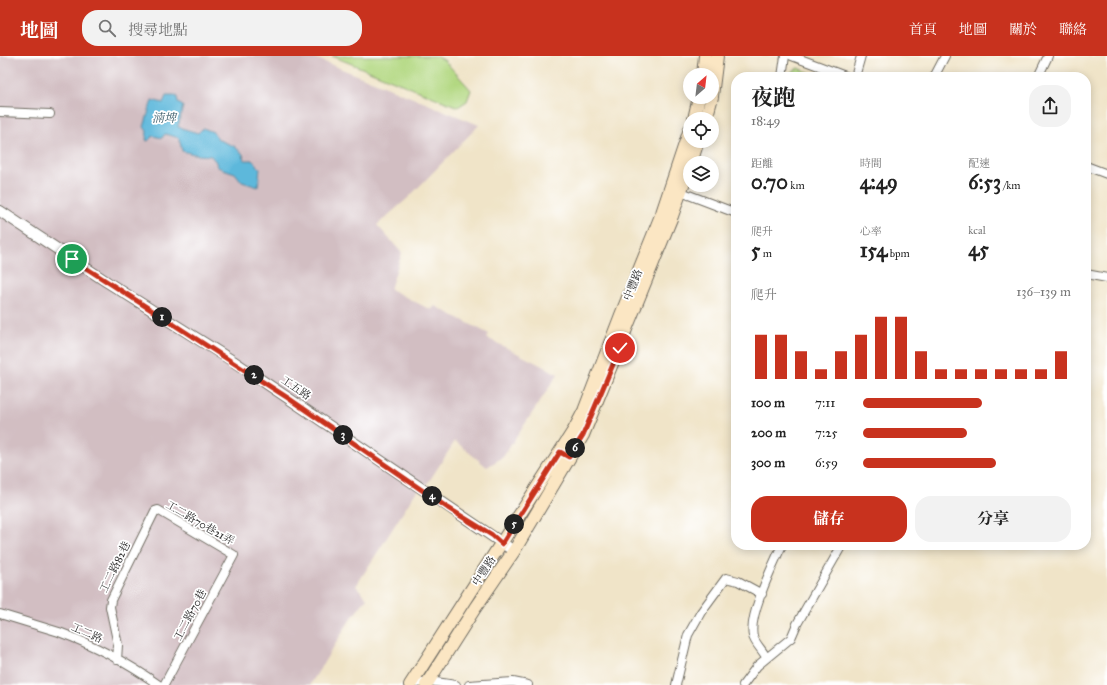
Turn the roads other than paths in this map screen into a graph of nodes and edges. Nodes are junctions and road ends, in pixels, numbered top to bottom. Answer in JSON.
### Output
{"nodes":[{"id":1,"x":705,"y":56,"type":"edge"},
{"id":2,"x":717,"y":56,"type":"edge"},
{"id":3,"x":785,"y":56,"type":"edge"},
{"id":4,"x":792,"y":56,"type":"edge"},
{"id":5,"x":861,"y":56,"type":"edge"},
{"id":6,"x":944,"y":56,"type":"edge"},
{"id":7,"x":1048,"y":56,"type":"edge"},
{"id":8,"x":704,"y":68,"type":"edge"},
{"id":9,"x":716,"y":68,"type":"edge"},
{"id":10,"x":783,"y":72,"type":"edge"},
{"id":11,"x":835,"y":72,"type":"edge"},
{"id":12,"x":856,"y":72,"type":"edge"},
{"id":13,"x":936,"y":72,"type":"edge"},
{"id":14,"x":1040,"y":72,"type":"edge"},
{"id":15,"x":0,"y":112,"type":"edge"},
{"id":16,"x":50,"y":114,"type":"dead end"},
{"id":17,"x":686,"y":148,"type":"edge"},
{"id":18,"x":1091,"y":168,"type":"edge"},
{"id":19,"x":1107,"y":174,"type":"edge"},
{"id":20,"x":683,"y":177,"type":"edge"},
{"id":21,"x":675,"y":192,"type":"junction"},
{"id":22,"x":0,"y":211,"type":"edge"},
{"id":23,"x":731,"y":211,"type":"edge"},
{"id":24,"x":1091,"y":275,"type":"edge"},
{"id":25,"x":1107,"y":278,"type":"edge"},
{"id":26,"x":565,"y":454,"type":"junction"},
{"id":27,"x":155,"y":511,"type":"joint"},
{"id":28,"x":502,"y":544,"type":"junction"},
{"id":29,"x":780,"y":550,"type":"edge"},
{"id":30,"x":839,"y":550,"type":"edge"},
{"id":31,"x":514,"y":551,"type":"junction"},
{"id":32,"x":234,"y":555,"type":"joint"},
{"id":33,"x":762,"y":594,"type":"junction"},
{"id":34,"x":0,"y":614,"type":"edge"},
{"id":35,"x":766,"y":657,"type":"junction"},
{"id":36,"x":117,"y":660,"type":"junction"},
{"id":37,"x":428,"y":683,"type":"edge"},
{"id":38,"x":410,"y":684,"type":"edge"},
{"id":39,"x":160,"y":685,"type":"edge"},
{"id":40,"x":164,"y":685,"type":"edge"},
{"id":41,"x":456,"y":685,"type":"edge"},
{"id":42,"x":469,"y":685,"type":"edge"},
{"id":43,"x":528,"y":685,"type":"edge"},
{"id":44,"x":676,"y":685,"type":"edge"},
{"id":45,"x":742,"y":685,"type":"edge"}],
"edges":[{"from":1,"to":8,"type":"main road"},
{"from":2,"to":9,"type":"main road"},
{"from":3,"to":10,"type":"street"},
{"from":4,"to":11,"type":"street"},
{"from":5,"to":12,"type":"street"},
{"from":6,"to":13,"type":"street"},
{"from":7,"to":14,"type":"street"},
{"from":15,"to":16,"type":"street"},
{"from":17,"to":21,"type":"main road"},
{"from":18,"to":19,"type":"street"},
{"from":20,"to":21,"type":"main road"},
{"from":21,"to":23,"type":"street"},
{"from":21,"to":26,"type":"main road","name":"中豐路"},
{"from":22,"to":28,"type":"street","name":"工五路"},
{"from":24,"to":25,"type":"street"},
{"from":26,"to":28,"type":"main road","name":"中豐路"},
{"from":26,"to":31,"type":"main road","name":"中豐路"},
{"from":27,"to":32,"type":"street","name":"工二路70巷21弄"},
{"from":27,"to":36,"type":"street","name":"工二路82巷"},
{"from":28,"to":31,"type":"street","name":"工五路"},
{"from":28,"to":38,"type":"main road","name":"中豐路"},
{"from":29,"to":33,"type":"street"},
{"from":30,"to":35,"type":"street"},
{"from":31,"to":37,"type":"main road","name":"中豐路"},
{"from":32,"to":40,"type":"street","name":"工二路70巷"},
{"from":33,"to":35,"type":"street"},
{"from":33,"to":44,"type":"street"},
{"from":34,"to":36,"type":"street","name":"工二路"},
{"from":35,"to":45,"type":"street"},
{"from":36,"to":39,"type":"street","name":"工二路"},
{"from":37,"to":38,"type":"street"},
{"from":37,"to":41,"type":"street"},
{"from":42,"to":43,"type":"street"}]}
